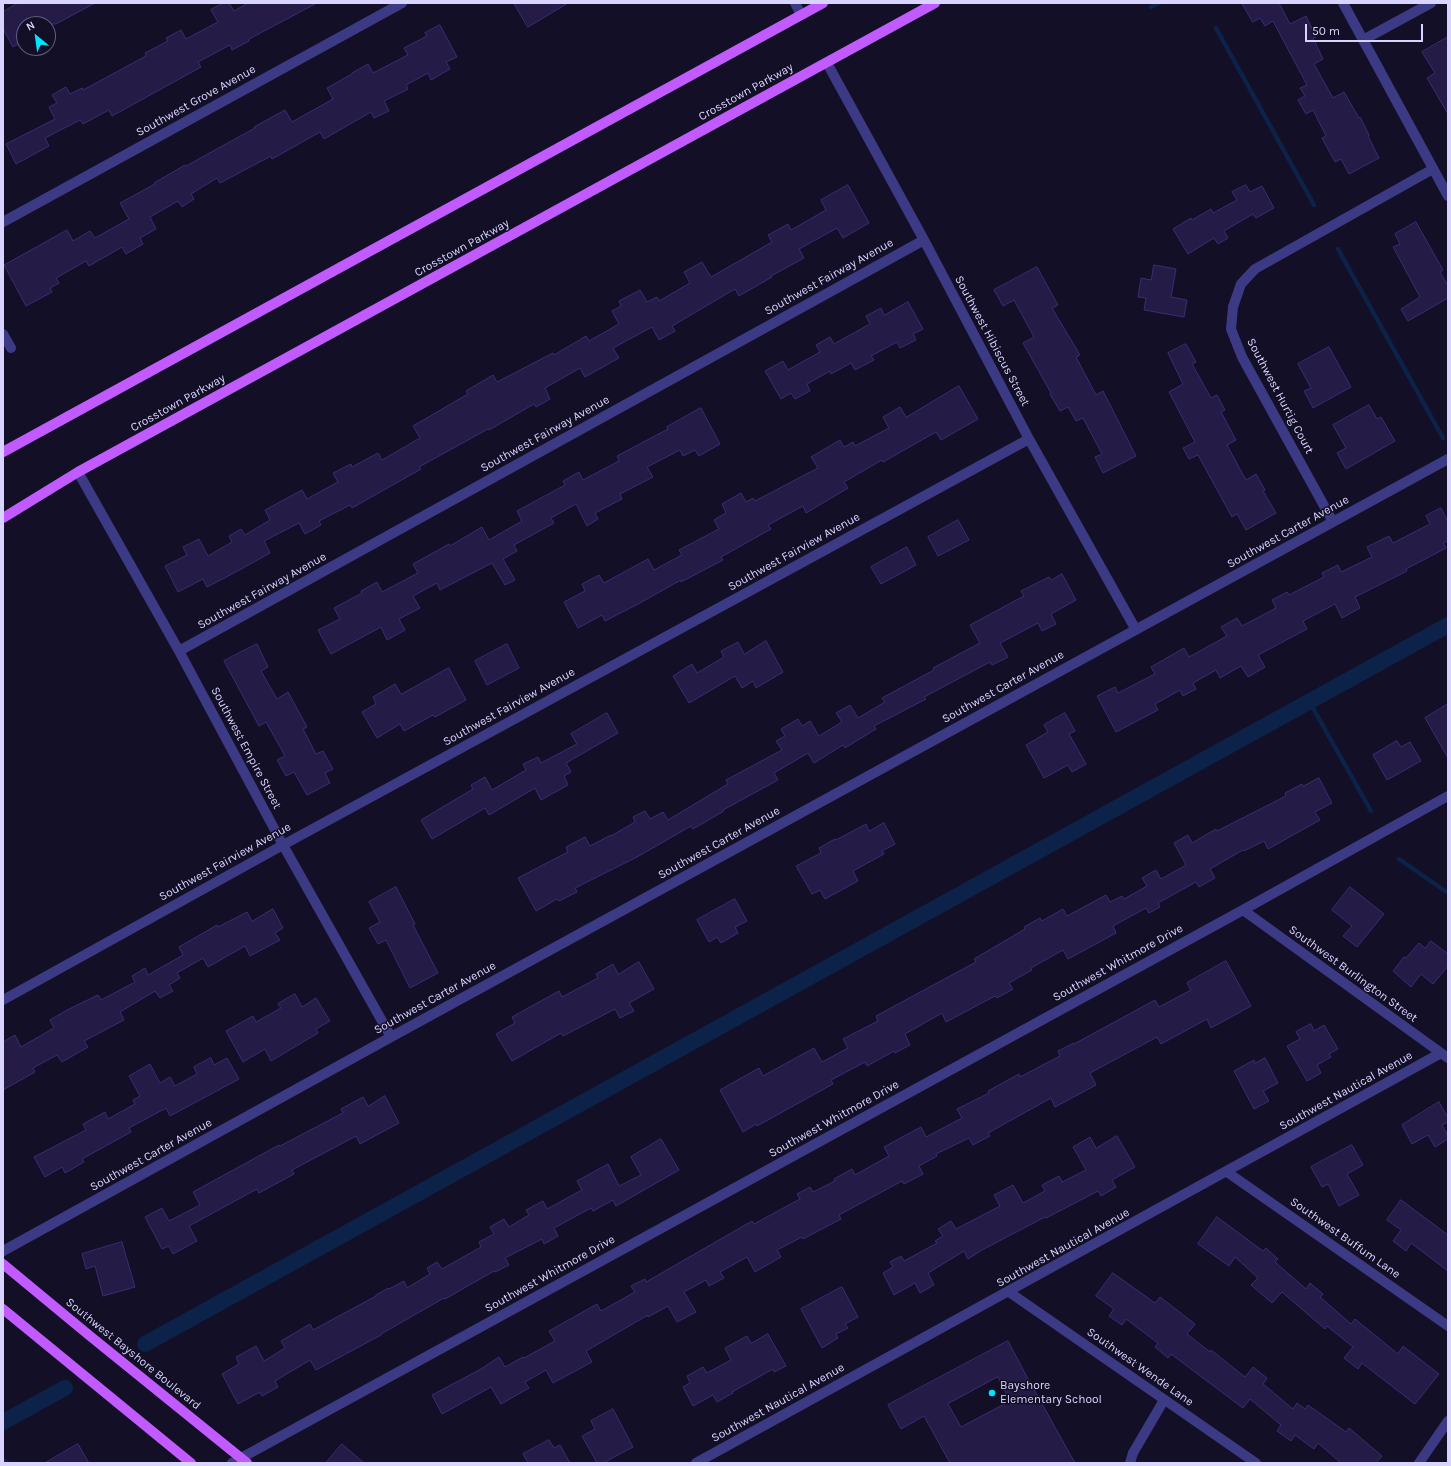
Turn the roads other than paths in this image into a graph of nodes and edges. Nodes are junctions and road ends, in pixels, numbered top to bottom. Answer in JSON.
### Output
{"nodes":[{"id":1,"x":402,"y":3,"type":"edge"},
{"id":2,"x":795,"y":3,"type":"edge"},
{"id":3,"x":823,"y":3,"type":"edge"},
{"id":4,"x":935,"y":3,"type":"edge"},
{"id":5,"x":1343,"y":3,"type":"edge"},
{"id":6,"x":1432,"y":3,"type":"edge"},
{"id":7,"x":801,"y":15,"type":"junction"},
{"id":8,"x":1363,"y":40,"type":"junction"},
{"id":9,"x":827,"y":63,"type":"junction"},
{"id":10,"x":1434,"y":170,"type":"junction"},
{"id":11,"x":1448,"y":196,"type":"edge"},
{"id":12,"x":3,"y":222,"type":"edge"},
{"id":13,"x":924,"y":240,"type":"junction"},
{"id":14,"x":3,"y":334,"type":"edge"},
{"id":15,"x":11,"y":348,"type":"dead end"},
{"id":16,"x":1029,"y":439,"type":"junction"},
{"id":17,"x":3,"y":452,"type":"edge"},
{"id":18,"x":1448,"y":459,"type":"edge"},
{"id":19,"x":78,"y":472,"type":"junction"},
{"id":20,"x":3,"y":518,"type":"edge"},
{"id":21,"x":1333,"y":522,"type":"junction"},
{"id":22,"x":1136,"y":630,"type":"junction"},
{"id":23,"x":179,"y":651,"type":"junction"},
{"id":24,"x":1448,"y":796,"type":"edge"},
{"id":25,"x":283,"y":845,"type":"junction"},
{"id":26,"x":1243,"y":910,"type":"junction"},
{"id":27,"x":3,"y":1000,"type":"edge"},
{"id":28,"x":391,"y":1037,"type":"junction"},
{"id":29,"x":1444,"y":1056,"type":"edge"},
{"id":30,"x":1228,"y":1172,"type":"junction"},
{"id":31,"x":3,"y":1251,"type":"edge"},
{"id":32,"x":3,"y":1264,"type":"edge"},
{"id":33,"x":1008,"y":1292,"type":"junction"},
{"id":34,"x":3,"y":1309,"type":"edge"},
{"id":35,"x":1448,"y":1326,"type":"edge"},
{"id":36,"x":1164,"y":1400,"type":"junction"},
{"id":37,"x":1448,"y":1421,"type":"edge"},
{"id":38,"x":240,"y":1461,"type":"edge"},
{"id":39,"x":191,"y":1463,"type":"edge"},
{"id":40,"x":696,"y":1463,"type":"edge"},
{"id":41,"x":1130,"y":1463,"type":"edge"},
{"id":42,"x":1256,"y":1463,"type":"edge"},
{"id":43,"x":1419,"y":1463,"type":"edge"}],
"edges":[{"from":1,"to":12,"type":"street","name":"Southwest Grove Avenue"},
{"from":2,"to":7,"type":"street"},
{"from":3,"to":7,"type":"main road"},
{"from":4,"to":9,"type":"main road","name":"Crosstown Parkway"},
{"from":5,"to":8,"type":"street"},
{"from":6,"to":8,"type":"street"},
{"from":7,"to":17,"type":"main road"},
{"from":8,"to":10,"type":"street"},
{"from":9,"to":13,"type":"street","name":"Southwest Hibiscus Street"},
{"from":9,"to":19,"type":"main road","name":"Crosstown Parkway"},
{"from":10,"to":11,"type":"street"},
{"from":10,"to":21,"type":"street","name":"Southwest Hurtig Court"},
{"from":13,"to":16,"type":"street","name":"Southwest Hibiscus Street"},
{"from":13,"to":23,"type":"street","name":"Southwest Fairway Avenue"},
{"from":14,"to":15,"type":"street"},
{"from":16,"to":22,"type":"street","name":"Southwest Hibiscus Street"},
{"from":16,"to":25,"type":"street","name":"Southwest Fairview Avenue"},
{"from":18,"to":21,"type":"street","name":"Southwest Carter Avenue"},
{"from":19,"to":20,"type":"main road","name":"Crosstown Parkway"},
{"from":19,"to":23,"type":"street","name":"Southwest Empire Street"},
{"from":21,"to":22,"type":"street","name":"Southwest Carter Avenue"},
{"from":22,"to":28,"type":"street","name":"Southwest Carter Avenue"},
{"from":23,"to":25,"type":"street","name":"Southwest Empire Street"},
{"from":24,"to":26,"type":"street","name":"Southwest Whitmore Drive"},
{"from":25,"to":27,"type":"street","name":"Southwest Fairview Avenue"},
{"from":25,"to":28,"type":"street","name":"Southwest Empire Street"},
{"from":26,"to":29,"type":"street","name":"Southwest Burlington Street"},
{"from":26,"to":38,"type":"street","name":"Southwest Whitmore Drive"},
{"from":28,"to":31,"type":"street","name":"Southwest Carter Avenue"},
{"from":29,"to":30,"type":"street","name":"Southwest Nautical Avenue"},
{"from":30,"to":33,"type":"street","name":"Southwest Nautical Avenue"},
{"from":30,"to":35,"type":"street","name":"Southwest Buffum Lane"},
{"from":32,"to":38,"type":"main road","name":"Southwest Bayshore Boulevard"},
{"from":33,"to":36,"type":"street","name":"Southwest Wende Lane"},
{"from":33,"to":40,"type":"street","name":"Southwest Nautical Avenue"},
{"from":34,"to":39,"type":"main road"},
{"from":36,"to":41,"type":"street"},
{"from":36,"to":42,"type":"street","name":"Southwest Wende Lane"},
{"from":37,"to":43,"type":"street"}]}
